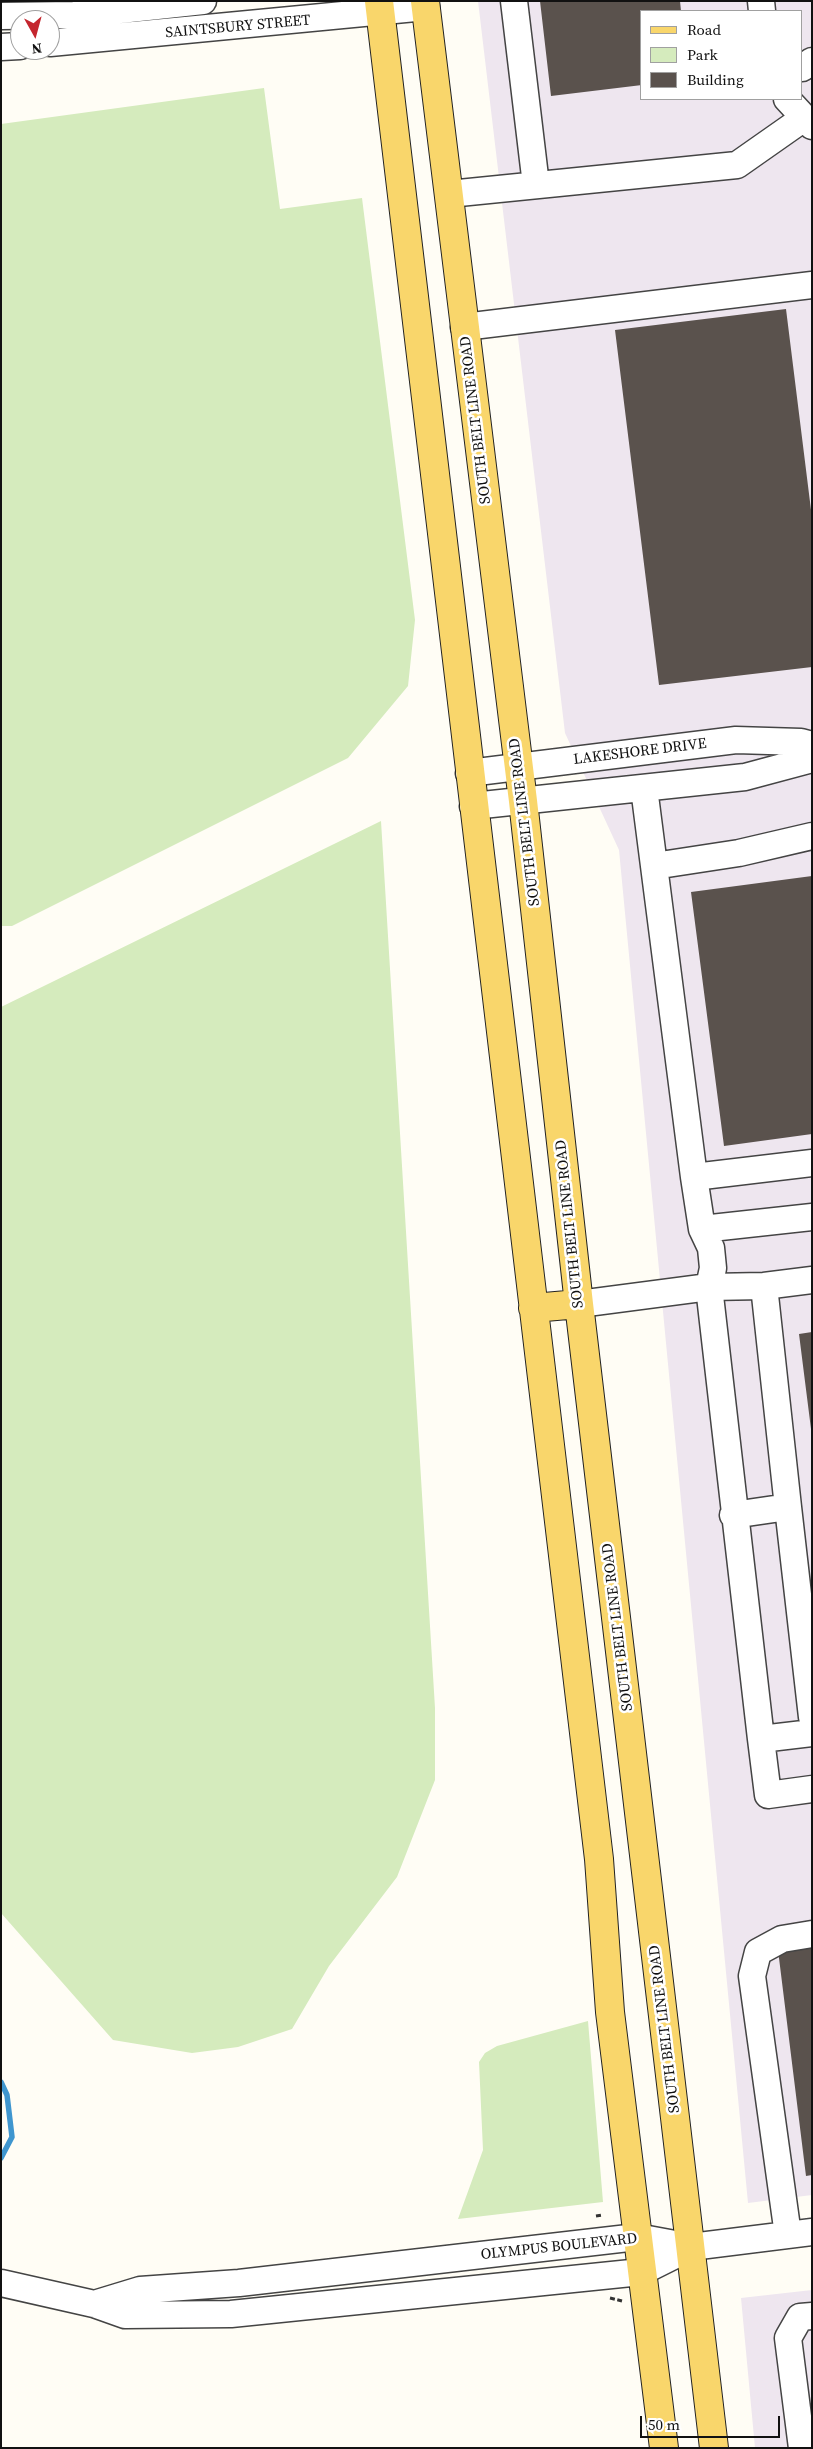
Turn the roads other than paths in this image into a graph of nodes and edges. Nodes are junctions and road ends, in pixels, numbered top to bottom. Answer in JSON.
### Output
{"nodes":[{"id":1,"x":203,"y":1,"type":"edge"},
{"id":2,"x":514,"y":1,"type":"edge"},
{"id":3,"x":425,"y":4,"type":"edge"},
{"id":4,"x":380,"y":7,"type":"edge"},
{"id":5,"x":1,"y":16,"type":"edge"},
{"id":6,"x":60,"y":43,"type":"edge"},
{"id":7,"x":788,"y":100,"type":"edge"},
{"id":8,"x":808,"y":122,"type":"edge"},
{"id":9,"x":536,"y":186,"type":"junction"},
{"id":10,"x":450,"y":194,"type":"junction"},
{"id":11,"x":812,"y":285,"type":"edge"},
{"id":12,"x":464,"y":327,"type":"junction"},
{"id":13,"x":812,"y":745,"type":"edge"},
{"id":14,"x":812,"y":759,"type":"edge"},
{"id":15,"x":518,"y":767,"type":"junction"},
{"id":16,"x":469,"y":773,"type":"junction"},
{"id":17,"x":644,"y":788,"type":"junction"},
{"id":18,"x":523,"y":801,"type":"junction"},
{"id":19,"x":473,"y":806,"type":"junction"},
{"id":20,"x":812,"y":836,"type":"edge"},
{"id":21,"x":654,"y":866,"type":"junction"},
{"id":22,"x":812,"y":1163,"type":"edge"},
{"id":23,"x":694,"y":1177,"type":"junction"},
{"id":24,"x":812,"y":1217,"type":"edge"},
{"id":25,"x":702,"y":1229,"type":"junction"},
{"id":26,"x":812,"y":1280,"type":"edge"},
{"id":27,"x":764,"y":1286,"type":"junction"},
{"id":28,"x":708,"y":1287,"type":"junction"},
{"id":29,"x":579,"y":1304,"type":"junction"},
{"id":30,"x":533,"y":1308,"type":"junction"},
{"id":31,"x":788,"y":1507,"type":"junction"},
{"id":32,"x":733,"y":1515,"type":"junction"},
{"id":33,"x":812,"y":1718,"type":"edge"},
{"id":34,"x":812,"y":1733,"type":"edge"},
{"id":35,"x":761,"y":1739,"type":"junction"},
{"id":36,"x":812,"y":1789,"type":"edge"},
{"id":37,"x":812,"y":1934,"type":"edge"},
{"id":38,"x":800,"y":2233,"type":"edge"},
{"id":39,"x":637,"y":2237,"type":"junction"},
{"id":40,"x":691,"y":2247,"type":"junction"},
{"id":41,"x":641,"y":2272,"type":"junction"},
{"id":42,"x":296,"y":2275,"type":"junction"},
{"id":43,"x":1,"y":2283,"type":"edge"},
{"id":44,"x":94,"y":2304,"type":"junction"},
{"id":45,"x":300,"y":2307,"type":"junction"},
{"id":46,"x":812,"y":2316,"type":"edge"},
{"id":47,"x":664,"y":2448,"type":"edge"},
{"id":48,"x":714,"y":2448,"type":"edge"},
{"id":49,"x":802,"y":2448,"type":"edge"}],
"edges":[{"from":1,"to":5,"type":"street","name":"SAINTSBURY STREET"},
{"from":2,"to":9,"type":"street"},
{"from":3,"to":4,"type":"street","name":"SAINTSBURY STREET"},
{"from":3,"to":10,"type":"main road","name":"SOUTH BELT LINE ROAD"},
{"from":4,"to":6,"type":"street","name":"SAINTSBURY STREET"},
{"from":4,"to":16,"type":"main road"},
{"from":7,"to":8,"type":"street"},
{"from":8,"to":9,"type":"street"},
{"from":9,"to":10,"type":"street"},
{"from":10,"to":12,"type":"main road","name":"SOUTH BELT LINE ROAD"},
{"from":11,"to":12,"type":"street"},
{"from":12,"to":15,"type":"main road","name":"SOUTH BELT LINE ROAD"},
{"from":13,"to":15,"type":"street","name":"LAKESHORE DRIVE"},
{"from":14,"to":17,"type":"street"},
{"from":15,"to":16,"type":"street","name":"LAKESHORE DRIVE"},
{"from":15,"to":18,"type":"main road","name":"SOUTH BELT LINE ROAD"},
{"from":16,"to":19,"type":"main road"},
{"from":17,"to":18,"type":"street"},
{"from":17,"to":21,"type":"street"},
{"from":18,"to":19,"type":"street"},
{"from":18,"to":29,"type":"main road","name":"SOUTH BELT LINE ROAD"},
{"from":19,"to":30,"type":"main road"},
{"from":20,"to":21,"type":"street"},
{"from":21,"to":23,"type":"street"},
{"from":22,"to":23,"type":"street"},
{"from":23,"to":25,"type":"street"},
{"from":24,"to":25,"type":"street"},
{"from":25,"to":28,"type":"street"},
{"from":26,"to":27,"type":"street"},
{"from":27,"to":28,"type":"street"},
{"from":27,"to":31,"type":"street"},
{"from":28,"to":29,"type":"street"},
{"from":28,"to":32,"type":"street"},
{"from":29,"to":30,"type":"main road"},
{"from":29,"to":40,"type":"main road","name":"SOUTH BELT LINE ROAD"},
{"from":30,"to":39,"type":"main road"},
{"from":31,"to":32,"type":"street"},
{"from":31,"to":33,"type":"street"},
{"from":32,"to":35,"type":"street"},
{"from":34,"to":35,"type":"street"},
{"from":35,"to":36,"type":"street"},
{"from":37,"to":38,"type":"street"},
{"from":38,"to":40,"type":"street"},
{"from":39,"to":40,"type":"street","name":"OLYMPUS BOULEVARD"},
{"from":39,"to":41,"type":"main road"},
{"from":39,"to":42,"type":"street","name":"OLYMPUS BOULEVARD"},
{"from":40,"to":41,"type":"street","name":"OLYMPUS BOULEVARD"},
{"from":40,"to":48,"type":"main road","name":"SOUTH BELT LINE ROAD"},
{"from":41,"to":45,"type":"street","name":"OLYMPUS BOULEVARD"},
{"from":41,"to":47,"type":"main road"},
{"from":42,"to":44,"type":"street","name":"OLYMPUS BOULEVARD"},
{"from":42,"to":45,"type":"street"},
{"from":43,"to":44,"type":"street","name":"OLYMPUS BOULEVARD"},
{"from":44,"to":45,"type":"street","name":"OLYMPUS BOULEVARD"},
{"from":46,"to":49,"type":"street"}]}
